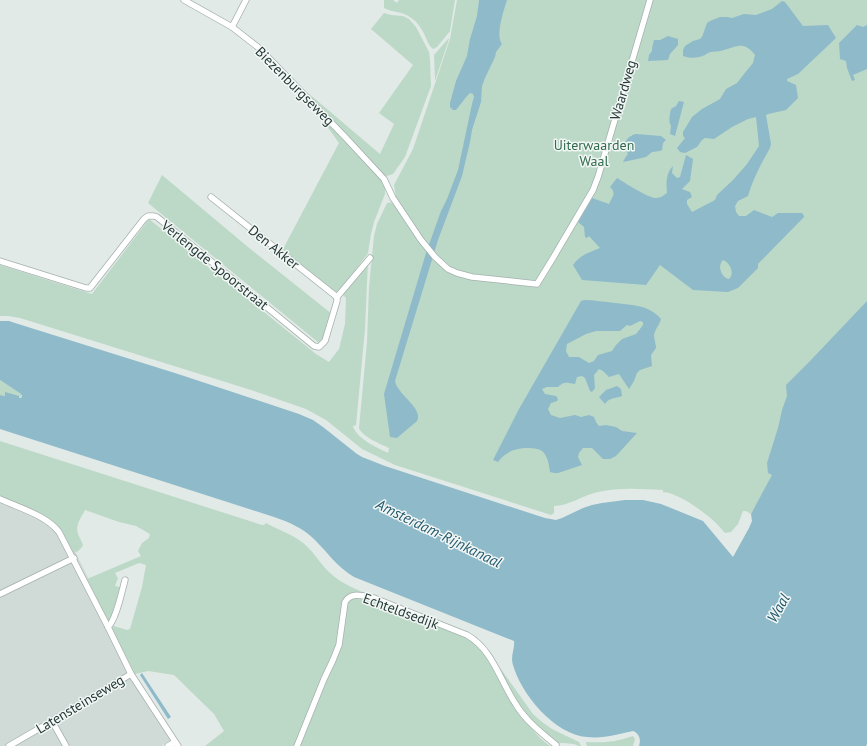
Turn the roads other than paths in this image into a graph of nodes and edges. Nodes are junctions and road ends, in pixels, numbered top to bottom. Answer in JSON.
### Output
{"nodes":[{"id":1,"x":184,"y":0,"type":"edge"},
{"id":2,"x":246,"y":0,"type":"edge"},
{"id":3,"x":650,"y":0,"type":"edge"},
{"id":4,"x":232,"y":27,"type":"junction"},
{"id":5,"x":211,"y":197,"type":"dead end"},
{"id":6,"x":370,"y":258,"type":"dead end"},
{"id":7,"x":0,"y":261,"type":"edge"},
{"id":8,"x":537,"y":284,"type":"joint"},
{"id":9,"x":337,"y":297,"type":"junction"},
{"id":10,"x":0,"y":500,"type":"edge"},
{"id":11,"x":74,"y":558,"type":"junction"},
{"id":12,"x":125,"y":580,"type":"dead end"},
{"id":13,"x":0,"y":594,"type":"edge"},
{"id":14,"x":108,"y":627,"type":"junction"},
{"id":15,"x":131,"y":674,"type":"junction"},
{"id":16,"x":52,"y":721,"type":"junction"},
{"id":17,"x":176,"y":744,"type":"edge"},
{"id":18,"x":556,"y":745,"type":"dead end"},
{"id":19,"x":9,"y":746,"type":"edge"},
{"id":20,"x":66,"y":746,"type":"edge"},
{"id":21,"x":168,"y":746,"type":"edge"},
{"id":22,"x":296,"y":746,"type":"edge"}],
"edges":[{"from":1,"to":4,"type":"street","name":"Biezenburgseweg"},
{"from":2,"to":4,"type":"street"},
{"from":3,"to":8,"type":"street","name":"Waardweg"},
{"from":4,"to":8,"type":"street","name":"Biezenburgseweg"},
{"from":5,"to":9,"type":"street","name":"Den Akker"},
{"from":6,"to":9,"type":"street"},
{"from":7,"to":9,"type":"street","name":"Verlengde Spoorstraat"},
{"from":10,"to":11,"type":"street"},
{"from":11,"to":13,"type":"street"},
{"from":11,"to":14,"type":"street"},
{"from":12,"to":14,"type":"street"},
{"from":14,"to":15,"type":"street"},
{"from":15,"to":16,"type":"street","name":"Latensteinseweg"},
{"from":15,"to":17,"type":"street"},
{"from":16,"to":19,"type":"street","name":"Latensteinseweg"},
{"from":16,"to":20,"type":"street"},
{"from":17,"to":21,"type":"street"},
{"from":18,"to":22,"type":"street","name":"Echteldsedijk"}]}
